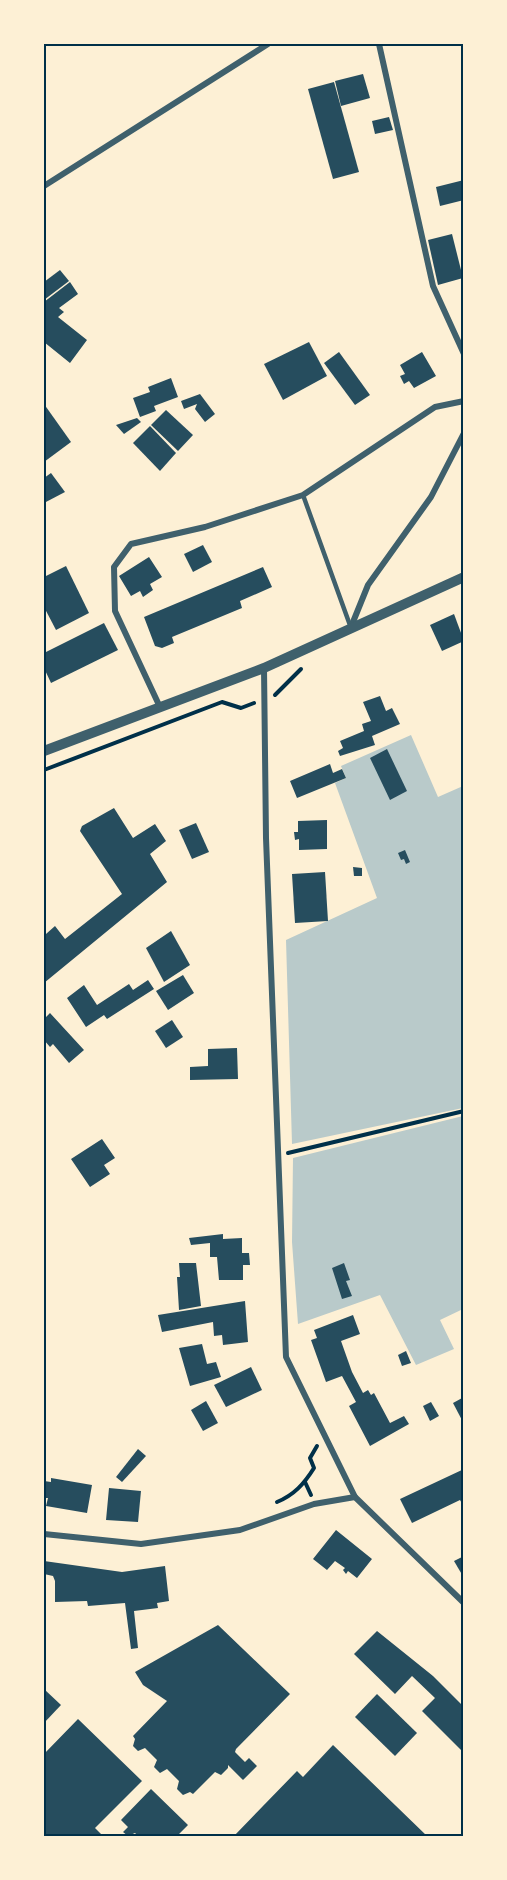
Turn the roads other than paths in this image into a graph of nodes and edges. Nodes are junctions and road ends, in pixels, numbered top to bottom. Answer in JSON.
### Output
{"nodes":[{"id":1,"x":268,"y":44,"type":"edge"},
{"id":2,"x":379,"y":44,"type":"edge"},
{"id":3,"x":44,"y":186,"type":"edge"},
{"id":4,"x":464,"y":354,"type":"edge"},
{"id":5,"x":464,"y":401,"type":"edge"},
{"id":6,"x":464,"y":433,"type":"edge"},
{"id":7,"x":303,"y":495,"type":"junction"},
{"id":8,"x":464,"y":577,"type":"edge"},
{"id":9,"x":351,"y":628,"type":"junction"},
{"id":10,"x":264,"y":668,"type":"junction"},
{"id":11,"x":159,"y":705,"type":"junction"},
{"id":12,"x":44,"y":751,"type":"edge"},
{"id":13,"x":356,"y":1497,"type":"junction"},
{"id":14,"x":44,"y":1534,"type":"edge"},
{"id":15,"x":464,"y":1603,"type":"edge"}],
"edges":[{"from":1,"to":3,"type":"street"},
{"from":2,"to":4,"type":"street"},
{"from":5,"to":7,"type":"street"},
{"from":6,"to":9,"type":"street"},
{"from":7,"to":9,"type":"lane"},
{"from":7,"to":11,"type":"street"},
{"from":8,"to":9,"type":"street"},
{"from":9,"to":10,"type":"street"},
{"from":10,"to":11,"type":"street"},
{"from":10,"to":13,"type":"street"},
{"from":11,"to":12,"type":"street"},
{"from":13,"to":14,"type":"street"},
{"from":13,"to":15,"type":"street"}]}
